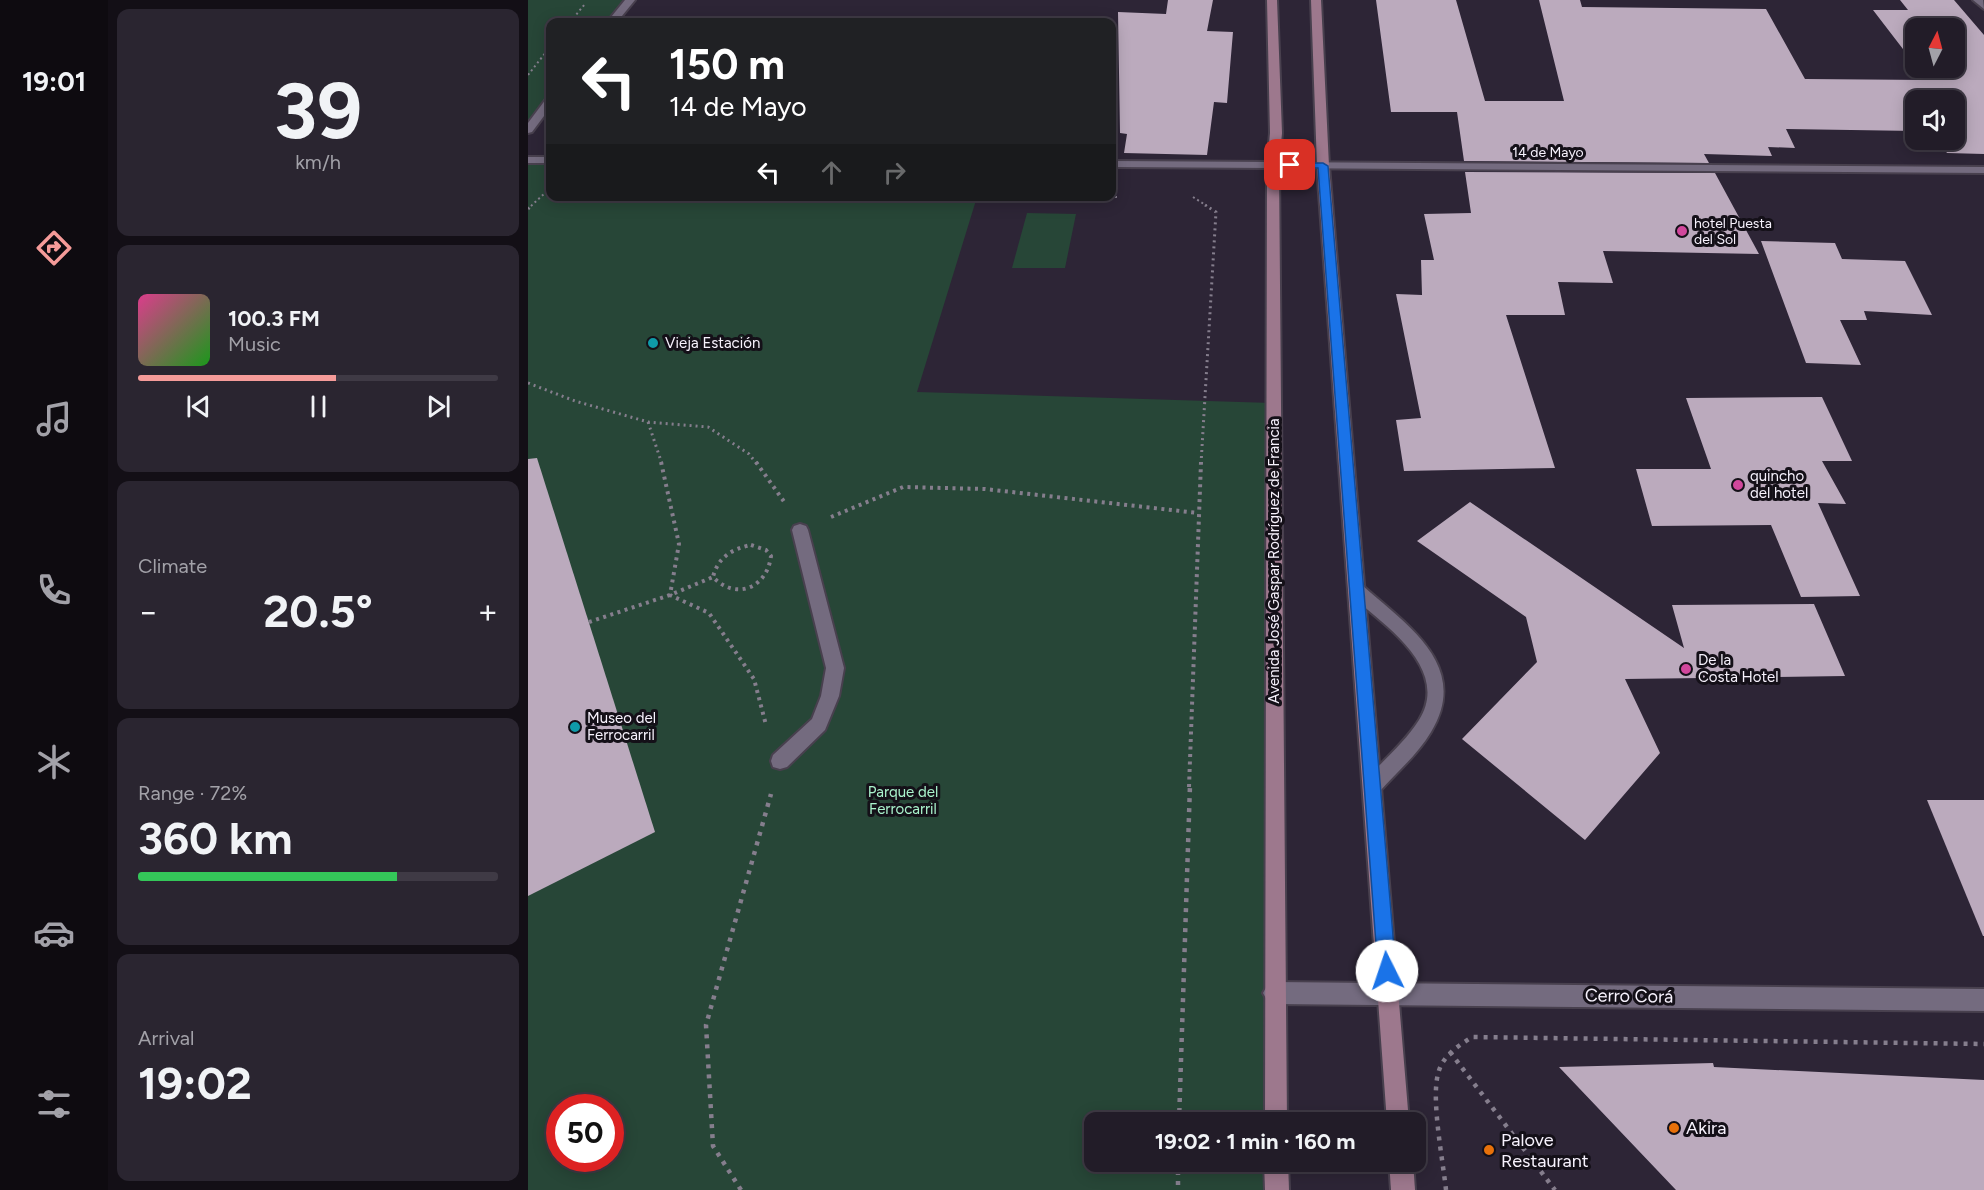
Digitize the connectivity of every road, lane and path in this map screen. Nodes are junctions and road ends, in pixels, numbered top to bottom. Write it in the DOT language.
graph roads {
  1 [pos="589,0"];
  2 [pos="630,0"];
  3 [pos="1272,0"];
  4 [pos="1316,0"];
  5 [pos="1978,0"];
  6 [pos="1984,6"];
  7 [pos="573,18"];
  8 [pos="615,18"];
  9 [pos="546,52"];
  10 [pos="528,75"];
  11 [pos="546,106"];
  12 [pos="528,130"];
  13 [pos="528,160"];
  14 [pos="546,160"];
  15 [pos="1116,164"];
  16 [pos="1273,165"];
  17 [pos="1323,166"];
  18 [pos="1984,170"];
  19 [pos="546,192"];
  20 [pos="1196,197"];
  21 [pos="528,209"];
  22 [pos="528,383"];
  23 [pos="648,422"];
  24 [pos="1198,513"];
  25 [pos="800,530"];
  26 [pos="766,550"];
  27 [pos="713,577"];
  28 [pos="1357,591"];
  29 [pos="670,595"];
  30 [pos="589,622"];
  31 [pos="780,761"];
  32 [pos="1373,785"];
  33 [pos="1274,993"];
  34 [pos="1389,994"];
  35 [pos="1984,1000"];
  36 [pos="1984,1044"];
  37 [pos="1450,1052"];
  38 [pos="1179,1112"];
  39 [pos="1276,1112"];
  40 [pos="1397,1112"];
  41 [pos="1179,1172"];
  42 [pos="1276,1172"];
  43 [pos="1402,1172"];
  44 [pos="741,1190"];
  45 [pos="1178,1190"];
  46 [pos="1276,1190"];
  47 [pos="1403,1190"];
  48 [pos="1446,1190"];
  49 [pos="1555,1190"];
  1 -- 7 [label="path"];
  2 -- 8 [label="street"];
  3 -- 16 [label="main road, Avenida José Gaspar Rodríguez de Francia"];
  4 -- 17 [label="main road"];
  5 -- 6 [label="street"];
  9 -- 10 [label="path"];
  11 -- 12 [label="street"];
  13 -- 14 [label="street"];
  15 -- 16 [label="street, 14 de Mayo"];
  16 -- 17 [label="street, 14 de Mayo"];
  16 -- 33 [label="main road, Avenida José Gaspar Rodríguez de Francia"];
  17 -- 18 [label="street, 14 de Mayo"];
  17 -- 28 [label="main road"];
  19 -- 21 [label="path"];
  20 -- 24 [label="path"];
  22 -- 23 [label="path"];
  23 -- 25 [label="path"];
  23 -- 29 [label="path"];
  24 -- 25 [label="path"];
  24 -- 38 [label="path"];
  25 -- 26 [label="path"];
  25 -- 31 [label="street"];
  26 -- 27 [label="path"];
  26 -- 27 [label="path"];
  27 -- 29 [label="path"];
  28 -- 32 [label="main road"];
  28 -- 32 [label="street"];
  29 -- 30 [label="path"];
  29 -- 31 [label="path"];
  31 -- 44 [label="path"];
  32 -- 34 [label="main road"];
  33 -- 34 [label="street, Cerro Corá"];
  33 -- 39 [label="main road, Avenida José Gaspar Rodríguez de Francia"];
  34 -- 35 [label="street, Cerro Corá"];
  34 -- 40 [label="main road"];
  36 -- 37 [label="path"];
  37 -- 48 [label="path"];
  37 -- 49 [label="path"];
  41 -- 45 [label="path"];
  42 -- 46 [label="main road"];
  43 -- 47 [label="main road"];
}
